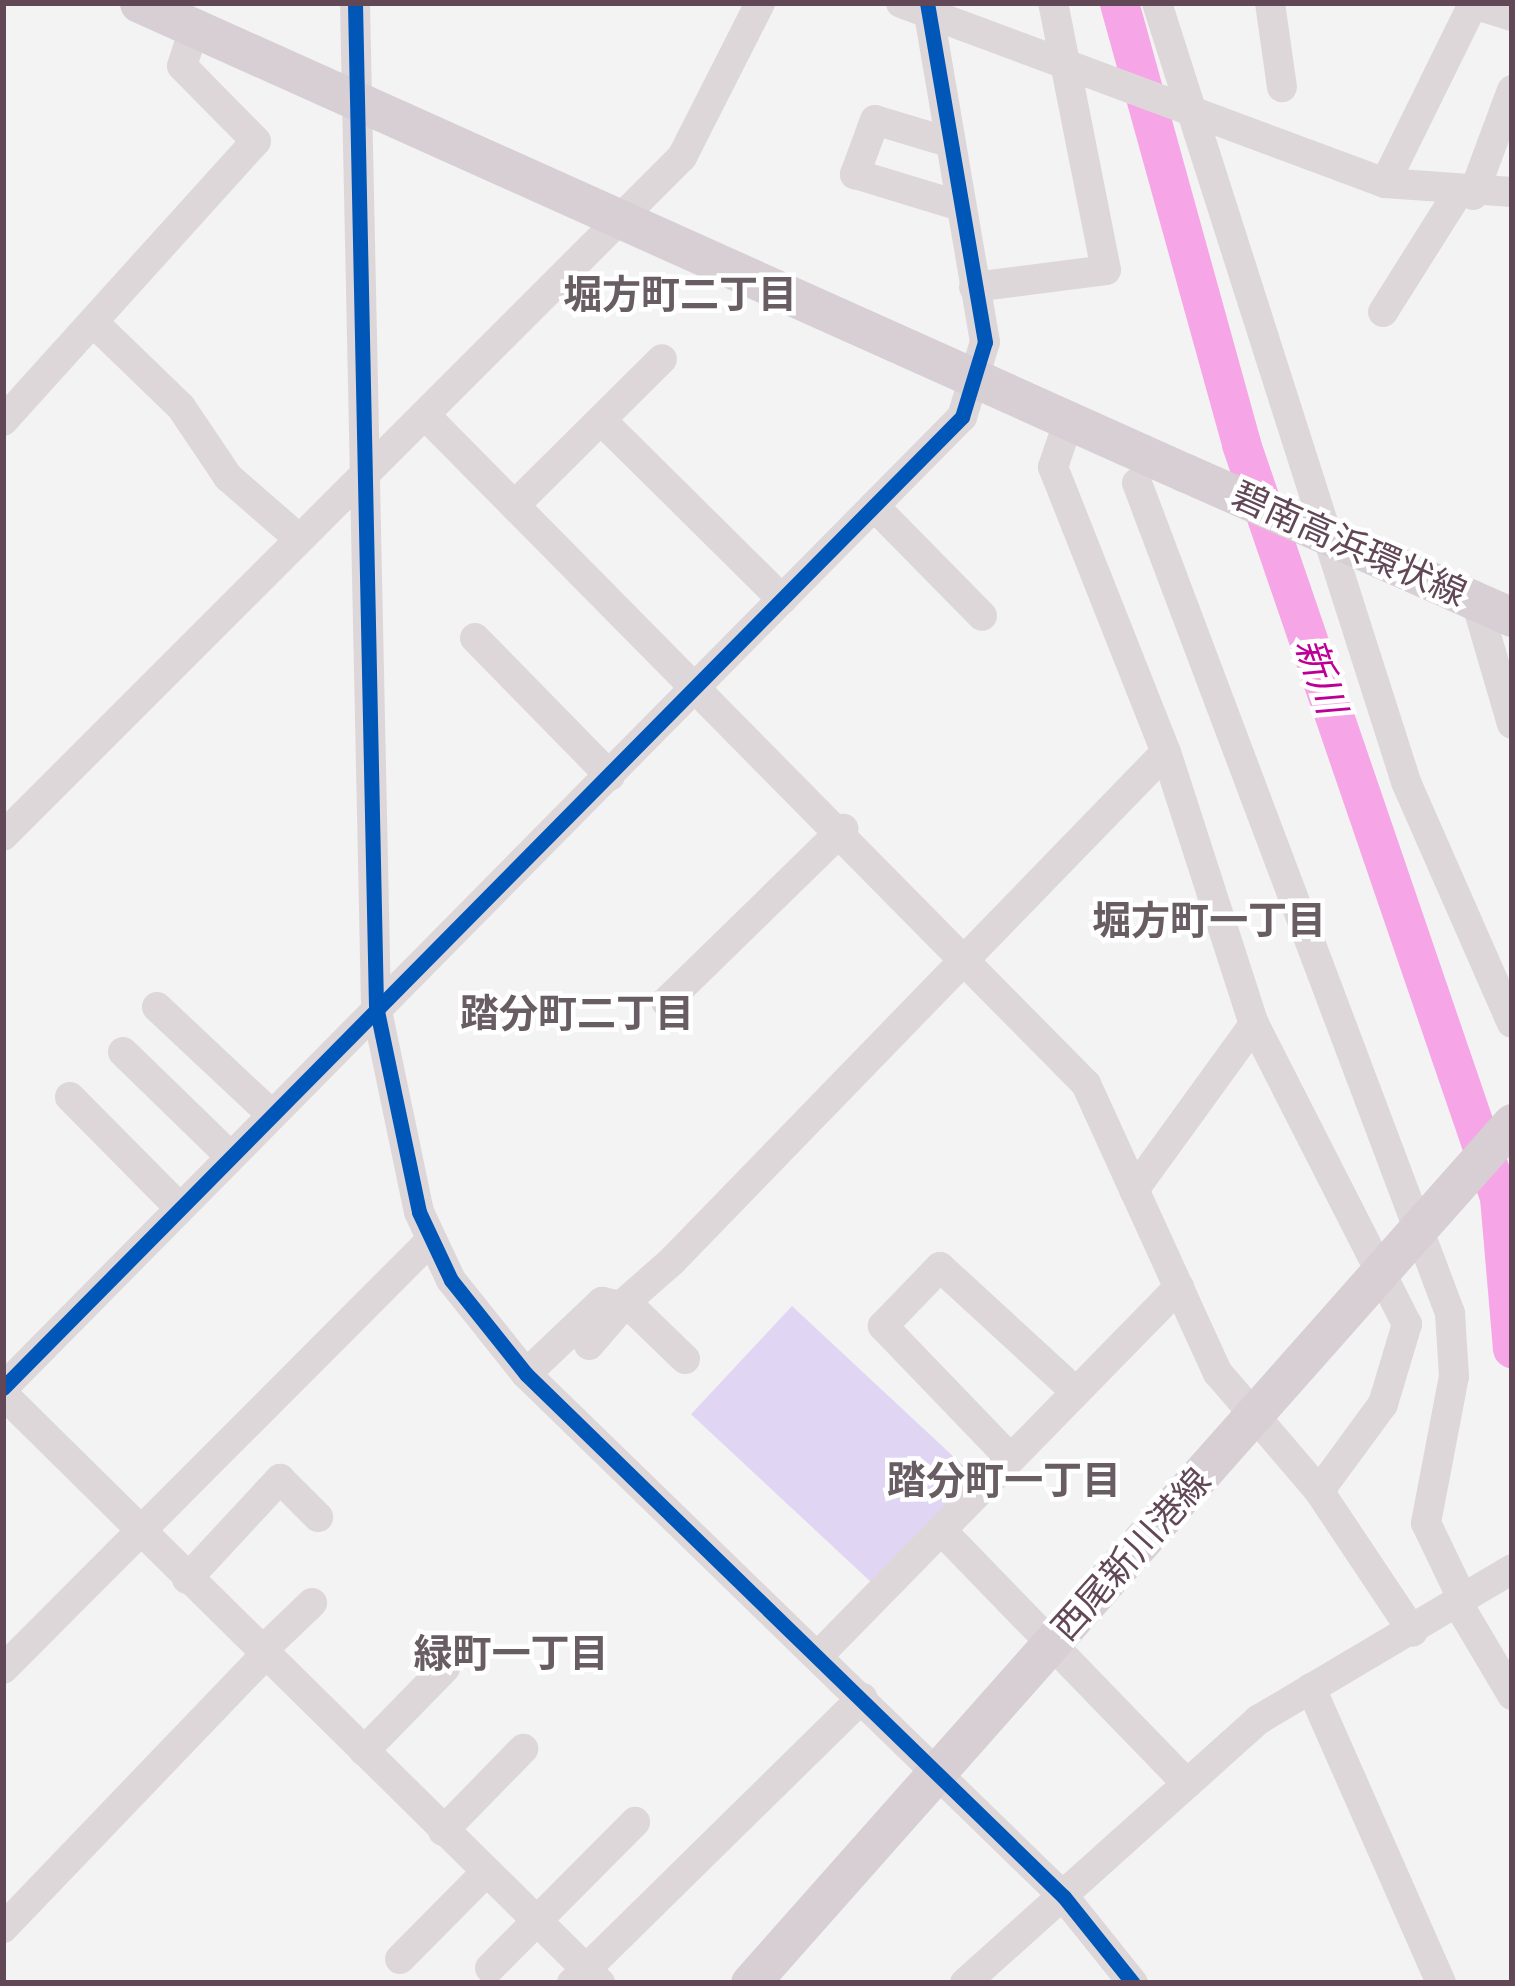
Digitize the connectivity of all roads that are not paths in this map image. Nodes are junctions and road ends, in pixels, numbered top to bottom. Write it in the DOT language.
graph roads {
  1 [pos="139,3"];
  2 [pos="355,3"];
  3 [pos="760,3"];
  4 [pos="1053,3"];
  5 [pos="1157,3"];
  6 [pos="1270,3"];
  7 [pos="919,6"];
  8 [pos="1512,16"];
  9 [pos="194,28"];
  10 [pos="1063,63"];
  11 [pos="1282,87"];
  12 [pos="1512,91"];
  13 [pos="359,100"];
  14 [pos="1181,112"];
  15 [pos="948,142"];
  16 [pos="1385,183"];
  17 [pos="1512,193"];
  18 [pos="1466,194"];
  19 [pos="957,205"];
  20 [pos="620,216"];
  21 [pos="974,287"];
  22 [pos="1382,312"];
  23 [pos="93,322"];
  24 [pos="662,359"];
  25 [pos="976,375"];
  26 [pos="426,416"];
  27 [pos="1069,419"];
  28 [pos="602,420"];
  29 [pos="3,421"];
  30 [pos="360,474"];
  31 [pos="1138,482"];
  32 [pos="515,506"];
  33 [pos="874,506"];
  34 [pos="297,537"];
  35 [pos="782,599"];
  36 [pos="1494,609"];
  37 [pos="982,616"];
  38 [pos="475,638"];
  39 [pos="700,687"];
  40 [pos="1512,724"];
  41 [pos="1166,752"];
  42 [pos="610,776"];
  43 [pos="843,829"];
  44 [pos="3,836"];
  45 [pos="971,957"];
  46 [pos="666,1002"];
  47 [pos="158,1006"];
  48 [pos="376,1006"];
  49 [pos="1512,1023"];
  50 [pos="1255,1024"];
  51 [pos="123,1052"];
  52 [pos="70,1097"];
  53 [pos="271,1114"];
  54 [pos="1512,1124"];
  55 [pos="230,1156"];
  56 [pos="1134,1190"];
  57 [pos="180,1208"];
  58 [pos="1429,1219"];
  59 [pos="432,1238"];
  60 [pos="1378,1279"];
  61 [pos="1179,1287"];
  62 [pos="626,1302"];
  63 [pos="590,1346"];
  64 [pos="685,1359"];
  65 [pos="526,1374"];
  66 [pos="3,1391"];
  67 [pos="1075,1391"];
  68 [pos="1256,1416"];
  69 [pos="1009,1457"];
  70 [pos="1318,1491"];
  71 [pos="318,1517"];
  72 [pos="138,1533"];
  73 [pos="945,1534"];
  74 [pos="1512,1569"];
  75 [pos="188,1579"];
  76 [pos="1460,1600"];
  77 [pos="313,1603"];
  78 [pos="1414,1632"];
  79 [pos="1052,1645"];
  80 [pos="265,1651"];
  81 [pos="818,1655"];
  82 [pos="445,1668"];
  83 [pos="3,1669"];
  84 [pos="1311,1688"];
  85 [pos="1512,1695"];
  86 [pos="862,1698"];
  87 [pos="524,1749"];
  88 [pos="364,1751"];
  89 [pos="938,1773"];
  90 [pos="1187,1784"];
  91 [pos="635,1822"];
  92 [pos="443,1831"];
  93 [pos="485,1873"];
  94 [pos="1064,1897"];
  95 [pos="534,1922"];
  96 [pos="3,1928"];
  97 [pos="400,1959"];
  98 [pos="490,1968"];
  99 [pos="586,1978"];
  100 [pos="750,1983"];
  101 [pos="965,1983"];
  102 [pos="1133,1983"];
  103 [pos="1441,1983"];
  1 -- 9 [label="main road, 碧南高浜環状線"];
  2 -- 13 [label="street"];
  3 -- 20 [label="street"];
  4 -- 10 [label="street"];
  5 -- 14 [label="street"];
  6 -- 11 [label="street"];
  7 -- 10 [label="street"];
  7 -- 15 [label="street"];
  8 -- 16 [label="street"];
  9 -- 13 [label="main road, 碧南高浜環状線"];
  9 -- 23 [label="street"];
  10 -- 14 [label="street"];
  10 -- 21 [label="street"];
  12 -- 18 [label="street"];
  13 -- 20 [label="main road, 碧南高浜環状線"];
  13 -- 30 [label="street"];
  14 -- 16 [label="street"];
  14 -- 49 [label="street"];
  15 -- 19 [label="street"];
  15 -- 19 [label="street"];
  16 -- 18 [label="street"];
  17 -- 18 [label="street"];
  18 -- 22 [label="street"];
  19 -- 21 [label="street"];
  20 -- 25 [label="main road, 碧南高浜環状線"];
  20 -- 26 [label="street"];
  21 -- 25 [label="street"];
  23 -- 29 [label="street"];
  23 -- 34 [label="street"];
  24 -- 28 [label="street"];
  25 -- 27 [label="main road, 碧南高浜環状線"];
  25 -- 33 [label="street"];
  26 -- 30 [label="street"];
  26 -- 32 [label="street"];
  27 -- 36 [label="main road, 碧南高浜環状線, bridge"];
  27 -- 41 [label="street"];
  28 -- 32 [label="street"];
  28 -- 35 [label="street"];
  30 -- 34 [label="street"];
  30 -- 48 [label="street"];
  31 -- 58 [label="street"];
  32 -- 39 [label="street"];
  33 -- 35 [label="street"];
  33 -- 37 [label="street"];
  34 -- 44 [label="street"];
  35 -- 39 [label="street"];
  36 -- 40 [label="street"];
  38 -- 42 [label="street"];
  39 -- 42 [label="street"];
  39 -- 43 [label="street"];
  41 -- 45 [label="street"];
  41 -- 50 [label="street"];
  42 -- 48 [label="street"];
  43 -- 45 [label="street"];
  43 -- 46 [label="street"];
  45 -- 56 [label="street"];
  45 -- 62 [label="street"];
  47 -- 53 [label="street"];
  48 -- 53 [label="street"];
  48 -- 59 [label="street"];
  50 -- 56 [label="street"];
  50 -- 60 [label="street"];
  51 -- 55 [label="street"];
  52 -- 57 [label="street"];
  53 -- 55 [label="street"];
  54 -- 58 [label="main road, 西尾新川港線"];
  55 -- 57 [label="street"];
  56 -- 61 [label="street"];
  57 -- 66 [label="street"];
  58 -- 60 [label="main road, 西尾新川港線"];
  58 -- 76 [label="street"];
  59 -- 65 [label="street"];
  59 -- 72 [label="street"];
  60 -- 68 [label="main road, 西尾新川港線"];
  60 -- 70 [label="street"];
  61 -- 67 [label="street"];
  61 -- 68 [label="street"];
  62 -- 63 [label="street"];
  62 -- 64 [label="street"];
  62 -- 65 [label="street"];
  65 -- 81 [label="street"];
  66 -- 72 [label="street"];
  67 -- 69 [label="street"];
  67 -- 69 [label="street"];
  68 -- 70 [label="street"];
  68 -- 79 [label="main road, 西尾新川港線"];
  69 -- 81 [label="street"];
  70 -- 78 [label="street"];
  71 -- 75 [label="street"];
  72 -- 75 [label="street"];
  72 -- 83 [label="street"];
  73 -- 79 [label="street"];
  74 -- 76 [label="street"];
  75 -- 80 [label="street"];
  76 -- 78 [label="street"];
  76 -- 85 [label="street"];
  77 -- 80 [label="street"];
  78 -- 84 [label="street"];
  79 -- 89 [label="main road, 西尾新川港線"];
  79 -- 90 [label="street"];
  80 -- 88 [label="street"];
  80 -- 96 [label="street"];
  81 -- 86 [label="street"];
  82 -- 88 [label="street"];
  84 -- 90 [label="street"];
  84 -- 103 [label="street"];
  86 -- 89 [label="street"];
  86 -- 99 [label="street"];
  87 -- 92 [label="street"];
  88 -- 92 [label="street"];
  89 -- 94 [label="street"];
  89 -- 100 [label="main road, 西尾新川港線"];
  90 -- 94 [label="street"];
  91 -- 95 [label="street"];
  92 -- 93 [label="street"];
  93 -- 95 [label="street"];
  93 -- 97 [label="street"];
  94 -- 101 [label="street"];
  94 -- 102 [label="street"];
  95 -- 98 [label="street"];
  95 -- 99 [label="street"];
}
